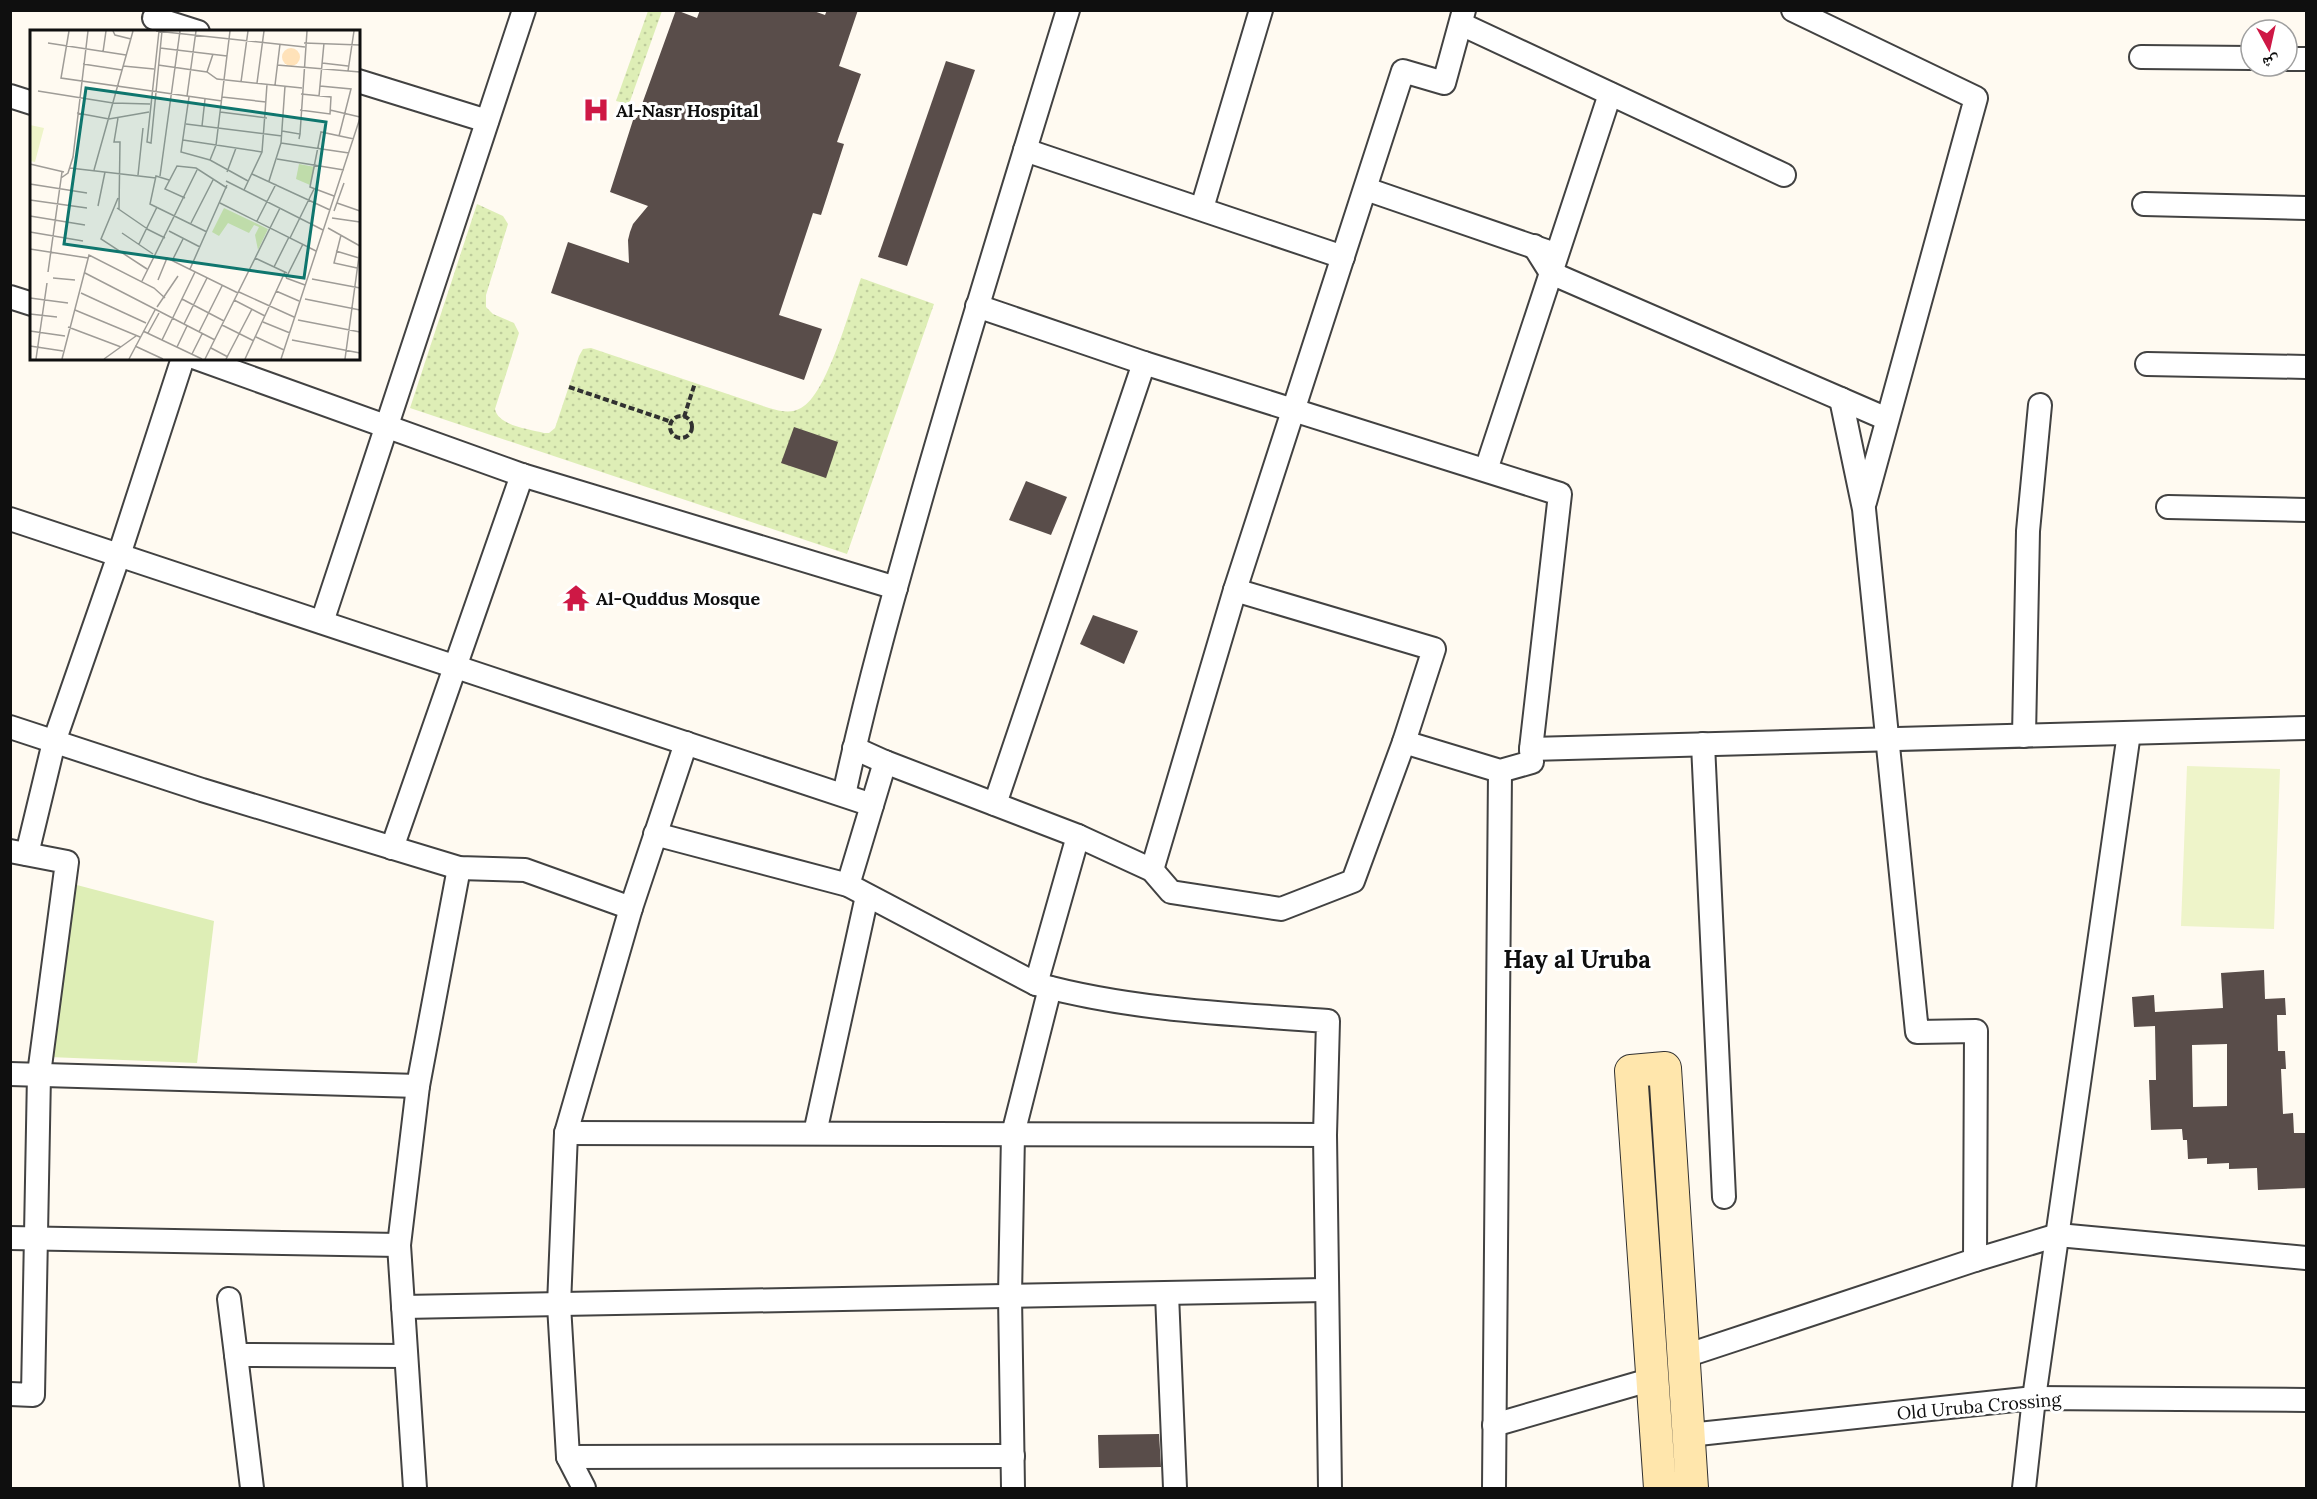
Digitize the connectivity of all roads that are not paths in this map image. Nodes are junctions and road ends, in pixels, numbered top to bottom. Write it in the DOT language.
graph roads {
  1 [pos="524,10"];
  2 [pos="1068,10"];
  3 [pos="1261,10"];
  4 [pos="1792,10"];
  5 [pos="1463,17"];
  6 [pos="153,20"];
  7 [pos="192,23"];
  8 [pos="2141,57"];
  9 [pos="2239,58"];
  10 [pos="360,82"];
  11 [pos="1610,94"];
  12 [pos="10,96"];
  13 [pos="30,102"];
  14 [pos="487,122"];
  15 [pos="1025,150"];
  16 [pos="1784,175"];
  17 [pos="1366,189"];
  18 [pos="2144,204"];
  19 [pos="1202,208"];
  20 [pos="2307,208"];
  21 [pos="1343,257"];
  22 [pos="1554,264"];
  23 [pos="10,297"];
  24 [pos="30,303"];
  25 [pos="976,306"];
  26 [pos="195,360"];
  27 [pos="198,360"];
  28 [pos="1144,363"];
  29 [pos="2148,364"];
  30 [pos="2307,367"];
  31 [pos="1841,399"];
  32 [pos="2040,405"];
  33 [pos="1294,410"];
  34 [pos="1887,419"];
  35 [pos="386,427"];
  36 [pos="1486,470"];
  37 [pos="522,475"];
  38 [pos="2168,507"];
  39 [pos="1864,509"];
  40 [pos="2307,510"];
  41 [pos="10,519"];
  42 [pos="119,555"];
  43 [pos="896,588"];
  44 [pos="1235,590"];
  45 [pos="322,622"];
  46 [pos="456,666"];
  47 [pos="10,727"];
  48 [pos="2307,728"];
  49 [pos="2129,733"];
  50 [pos="2024,736"];
  51 [pos="1887,739"];
  52 [pos="54,742"];
  53 [pos="1404,742"];
  54 [pos="686,743"];
  55 [pos="1703,744"];
  56 [pos="854,748"];
  57 [pos="1531,749"];
  58 [pos="885,762"];
  59 [pos="1500,771"];
  60 [pos="844,795"];
  61 [pos="995,804"];
  62 [pos="872,805"];
  63 [pos="655,834"];
  64 [pos="1078,836"];
  65 [pos="392,848"];
  66 [pos="19,853"];
  67 [pos="459,868"];
  68 [pos="1152,870"];
  69 [pos="857,890"];
  70 [pos="631,908"];
  71 [pos="1043,986"];
  72 [pos="10,1074"];
  73 [pos="39,1074"];
  74 [pos="418,1086"];
  75 [pos="566,1133"];
  76 [pos="815,1133"];
  77 [pos="1013,1134"];
  78 [pos="1324,1135"];
  79 [pos="1724,1197"];
  80 [pos="2058,1235"];
  81 [pos="10,1238"];
  82 [pos="34,1238"];
  83 [pos="399,1245"];
  84 [pos="2307,1257"];
  85 [pos="1975,1260"];
  86 [pos="1325,1290"];
  87 [pos="1167,1294"];
  88 [pos="1010,1296"];
  89 [pos="229,1299"];
  90 [pos="559,1305"];
  91 [pos="403,1307"];
  92 [pos="236,1354"];
  93 [pos="406,1356"];
  94 [pos="1685,1356"];
  95 [pos="1653,1379"];
  96 [pos="10,1394"];
  97 [pos="2034,1398"];
  98 [pos="2307,1400"];
  99 [pos="1494,1425"];
  100 [pos="1689,1435"];
  101 [pos="1013,1456"];
  102 [pos="568,1457"];
  103 [pos="591,1457"];
  104 [pos="252,1488"];
  105 [pos="415,1488"];
  106 [pos="584,1488"];
  107 [pos="592,1488"];
  108 [pos="1013,1488"];
  109 [pos="1175,1488"];
  110 [pos="1330,1488"];
  111 [pos="1494,1488"];
  112 [pos="1660,1488"];
  113 [pos="1692,1488"];
  114 [pos="2024,1488"];
  1 -- 14 [label="street"];
  2 -- 15 [label="street"];
  3 -- 19 [label="street"];
  4 -- 34 [label="street"];
  5 -- 11 [label="street"];
  5 -- 17 [label="street"];
  6 -- 7 [label="street"];
  8 -- 9 [label="street"];
  10 -- 14 [label="street"];
  11 -- 16 [label="street"];
  11 -- 22 [label="street"];
  12 -- 13 [label="street"];
  14 -- 35 [label="street"];
  15 -- 19 [label="street"];
  15 -- 25 [label="street"];
  17 -- 21 [label="street"];
  17 -- 22 [label="street"];
  18 -- 20 [label="street"];
  19 -- 21 [label="street"];
  21 -- 33 [label="street"];
  22 -- 31 [label="street"];
  22 -- 36 [label="street"];
  23 -- 24 [label="street"];
  25 -- 28 [label="street"];
  25 -- 43 [label="street"];
  26 -- 42 [label="street"];
  27 -- 35 [label="street"];
  28 -- 33 [label="street"];
  28 -- 61 [label="street"];
  29 -- 30 [label="street"];
  31 -- 34 [label="street"];
  31 -- 39 [label="street"];
  32 -- 50 [label="street"];
  33 -- 36 [label="street"];
  33 -- 44 [label="street"];
  34 -- 39 [label="street"];
  35 -- 37 [label="street"];
  35 -- 45 [label="street"];
  36 -- 57 [label="street"];
  37 -- 43 [label="street"];
  37 -- 46 [label="street"];
  38 -- 40 [label="street"];
  39 -- 51 [label="street"];
  41 -- 42 [label="street"];
  42 -- 45 [label="street"];
  42 -- 52 [label="street"];
  43 -- 56 [label="street"];
  44 -- 53 [label="street"];
  44 -- 68 [label="street"];
  45 -- 46 [label="street"];
  46 -- 54 [label="street"];
  46 -- 65 [label="street"];
  47 -- 52 [label="street"];
  48 -- 49 [label="street"];
  49 -- 50 [label="street"];
  49 -- 80 [label="street"];
  50 -- 51 [label="street"];
  51 -- 55 [label="street"];
  51 -- 85 [label="street"];
  52 -- 65 [label="street"];
  52 -- 66 [label="street"];
  53 -- 59 [label="street"];
  53 -- 68 [label="street"];
  54 -- 60 [label="street"];
  54 -- 63 [label="street"];
  55 -- 57 [label="street"];
  55 -- 79 [label="street"];
  56 -- 58 [label="street"];
  56 -- 60 [label="street"];
  57 -- 59 [label="street"];
  58 -- 61 [label="street"];
  58 -- 62 [label="street"];
  59 -- 99 [label="street"];
  60 -- 62 [label="street"];
  61 -- 64 [label="street"];
  62 -- 69 [label="street"];
  63 -- 69 [label="street"];
  63 -- 70 [label="street"];
  64 -- 68 [label="street"];
  64 -- 71 [label="street"];
  65 -- 67 [label="street"];
  66 -- 73 [label="street"];
  67 -- 70 [label="street"];
  67 -- 74 [label="street"];
  69 -- 71 [label="street"];
  69 -- 76 [label="street"];
  70 -- 75 [label="street"];
  71 -- 77 [label="street"];
  71 -- 78 [label="street"];
  72 -- 73 [label="street"];
  73 -- 74 [label="street"];
  73 -- 82 [label="street"];
  74 -- 83 [label="street"];
  75 -- 76 [label="street"];
  75 -- 90 [label="street"];
  76 -- 77 [label="street"];
  77 -- 78 [label="street"];
  77 -- 88 [label="street"];
  78 -- 86 [label="street"];
  80 -- 84 [label="street"];
  80 -- 85 [label="street"];
  80 -- 97 [label="street"];
  81 -- 82 [label="street"];
  82 -- 83 [label="street"];
  82 -- 96 [label="street"];
  83 -- 91 [label="street"];
  85 -- 94 [label="street"];
  86 -- 87 [label="street"];
  86 -- 110 [label="street"];
  87 -- 88 [label="street"];
  87 -- 109 [label="street"];
  88 -- 90 [label="street"];
  88 -- 101 [label="street"];
  89 -- 92 [label="street"];
  90 -- 91 [label="street"];
  90 -- 102 [label="street"];
  91 -- 93 [label="street"];
  92 -- 93 [label="street"];
  92 -- 104 [label="street"];
  93 -- 105 [label="street"];
  94 -- 95 [label="street"];
  94 -- 100 [label="street"];
  95 -- 99 [label="street"];
  95 -- 112 [label="street"];
  97 -- 98 [label="street, Old Uruba Crossing"];
  97 -- 100 [label="street, Old Uruba Crossing"];
  97 -- 114 [label="street"];
  99 -- 111 [label="street"];
  100 -- 113 [label="street"];
  101 -- 103 [label="street"];
  101 -- 108 [label="street"];
  102 -- 103 [label="street"];
  102 -- 106 [label="street"];
  103 -- 107 [label="street"];
}
